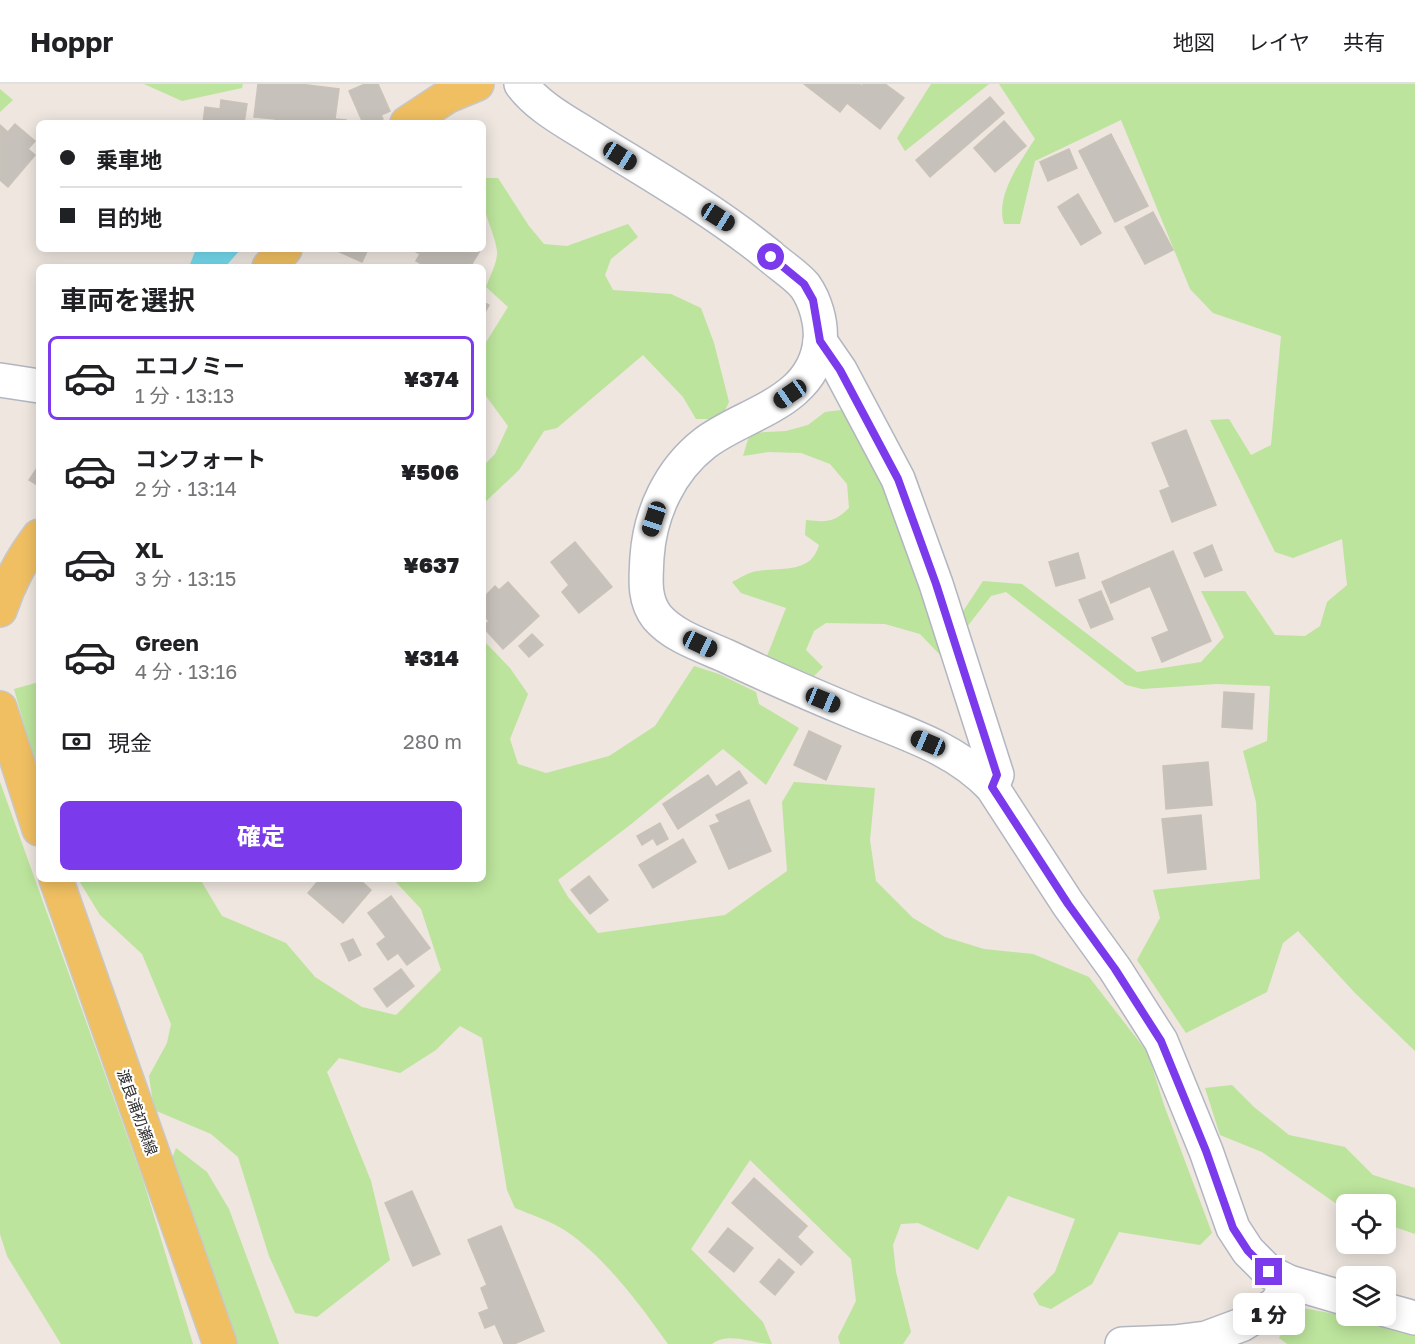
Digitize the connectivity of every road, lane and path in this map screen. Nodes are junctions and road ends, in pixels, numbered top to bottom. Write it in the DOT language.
graph roads {
  1 [pos="477,84"];
  2 [pos="521,84"];
  3 [pos="412,120"];
  4 [pos="282,252"];
  5 [pos="272,264"];
  6 [pos="820,341"];
  7 [pos="0,380"];
  8 [pos="36,386"];
  9 [pos="36,540"];
  10 [pos="0,610"];
  11 [pos="0,708"];
  12 [pos="992,787"];
  13 [pos="36,820"];
  14 [pos="57,882"];
  15 [pos="1289,1282"];
  16 [pos="1336,1296"];
  17 [pos="1396,1313"];
  18 [pos="1415,1318"];
  19 [pos="220,1344"];
  20 [pos="1122,1344"];
  1 -- 3 [label="main road"];
  2 -- 6 [label="street"];
  4 -- 5 [label="main road"];
  6 -- 12 [label="street"];
  6 -- 12 [label="street"];
  7 -- 8 [label="street"];
  9 -- 10 [label="main road"];
  11 -- 13 [label="main road"];
  12 -- 15 [label="street"];
  14 -- 19 [label="main road, 渡良浦初瀬線"];
  15 -- 16 [label="street"];
  15 -- 20 [label="street"];
  17 -- 18 [label="street"];
}
